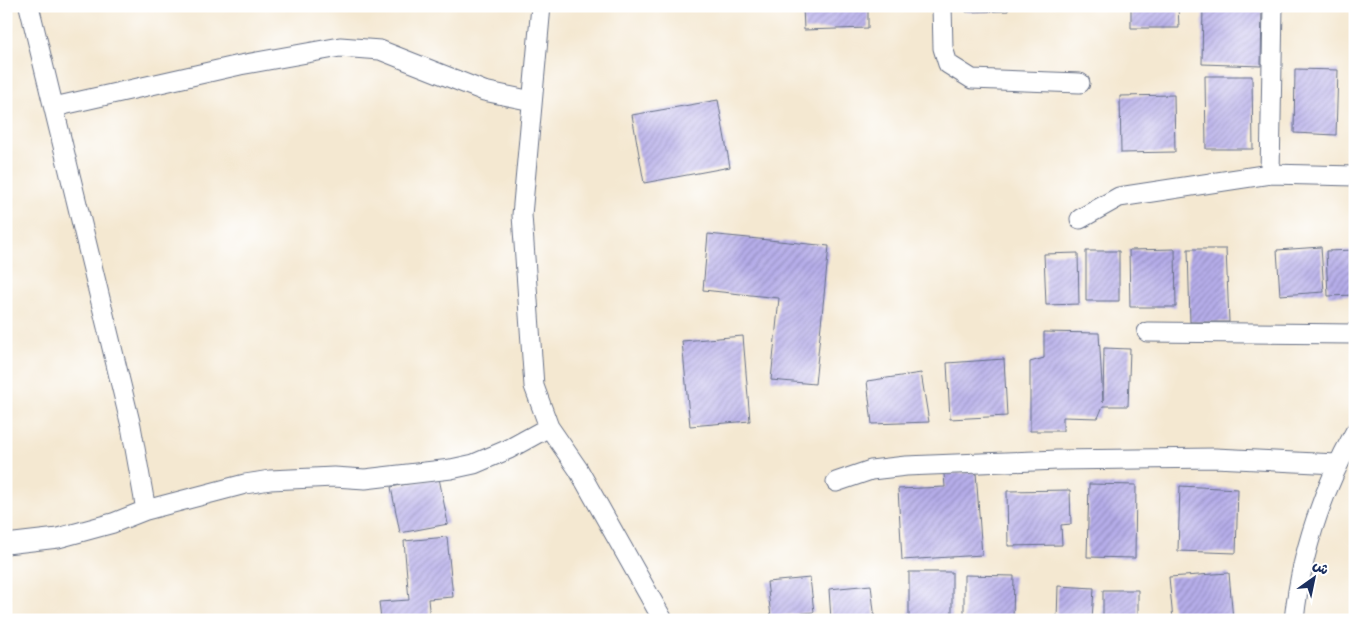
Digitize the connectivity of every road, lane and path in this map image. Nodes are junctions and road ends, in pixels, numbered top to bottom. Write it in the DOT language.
graph roads {
  1 [pos="29,6"];
  2 [pos="541,6"];
  3 [pos="942,6"];
  4 [pos="1272,6"];
  5 [pos="1080,83"];
  6 [pos="532,101"];
  7 [pos="54,108"];
  8 [pos="1270,174"];
  9 [pos="1355,176"];
  10 [pos="1080,219"];
  11 [pos="1147,332"];
  12 [pos="1355,334"];
  13 [pos="549,428"];
  14 [pos="1355,432"];
  15 [pos="1337,464"];
  16 [pos="836,482"];
  17 [pos="146,510"];
  18 [pos="6,544"];
  19 [pos="663,620"];
  20 [pos="1294,620"];
  1 -- 7 [label="street"];
  2 -- 6 [label="street"];
  3 -- 5 [label="street"];
  4 -- 8 [label="street"];
  6 -- 7 [label="street"];
  6 -- 13 [label="street"];
  7 -- 17 [label="street"];
  8 -- 9 [label="street"];
  8 -- 10 [label="street"];
  11 -- 12 [label="street"];
  13 -- 17 [label="street"];
  13 -- 19 [label="street"];
  14 -- 15 [label="street"];
  15 -- 16 [label="street"];
  15 -- 20 [label="street"];
  17 -- 18 [label="street"];
}
